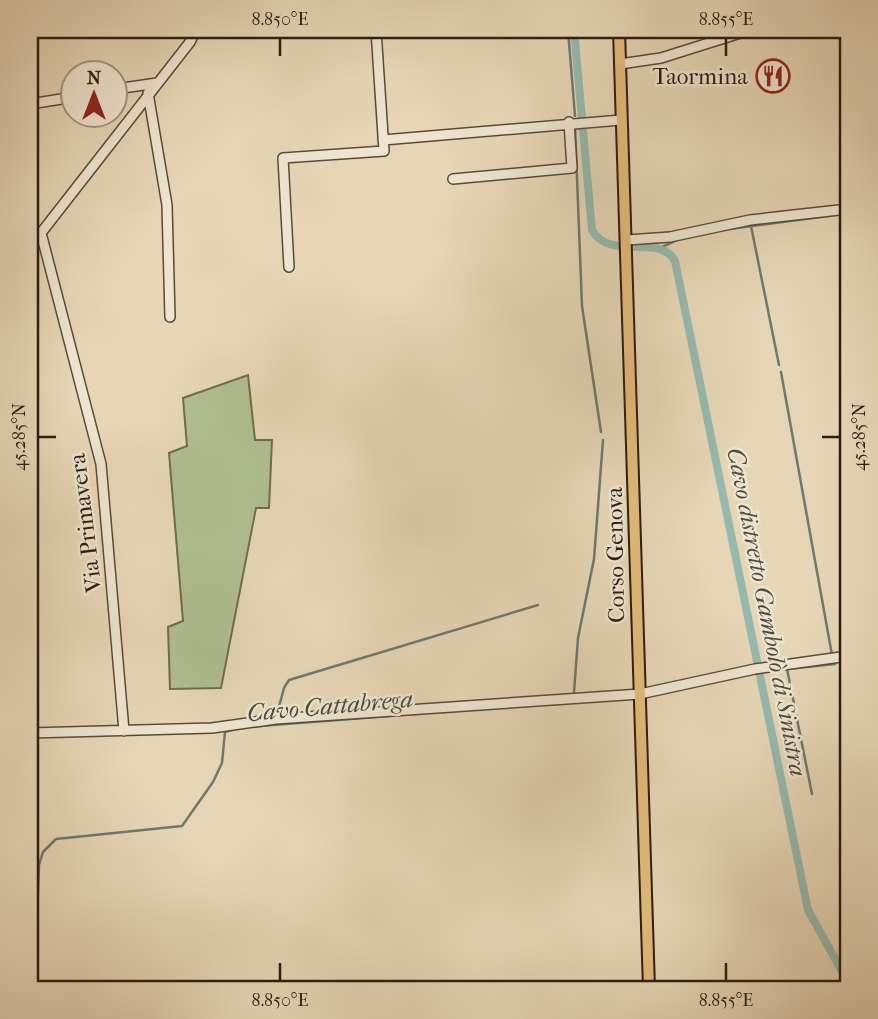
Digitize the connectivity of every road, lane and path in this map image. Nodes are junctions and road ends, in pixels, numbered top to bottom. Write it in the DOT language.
graph roads {
  1 [pos="196,30"];
  2 [pos="376,30"];
  3 [pos="619,30"];
  4 [pos="750,30"];
  5 [pos="620,64"];
  6 [pos="157,83"];
  7 [pos="130,87"];
  8 [pos="148,93"];
  9 [pos="60,99"];
  10 [pos="30,104"];
  11 [pos="621,120"];
  12 [pos="569,122"];
  13 [pos="383,140"];
  14 [pos="453,179"];
  15 [pos="848,209"];
  16 [pos="41,233"];
  17 [pos="30,242"];
  18 [pos="627,245"];
  19 [pos="289,267"];
  20 [pos="170,317"];
  21 [pos="848,656"];
  22 [pos="640,694"];
  23 [pos="124,731"];
  24 [pos="30,733"];
  25 [pos="649,989"];
  1 -- 6 [label="street"];
  2 -- 13 [label="street"];
  3 -- 5 [label="main road, Corso Genova"];
  4 -- 5 [label="street"];
  5 -- 11 [label="main road, Corso Genova"];
  6 -- 7 [label="street"];
  6 -- 8 [label="street"];
  8 -- 16 [label="street"];
  8 -- 20 [label="street"];
  9 -- 10 [label="street"];
  11 -- 12 [label="street"];
  11 -- 18 [label="main road, Corso Genova"];
  12 -- 13 [label="street"];
  12 -- 14 [label="street"];
  13 -- 19 [label="street"];
  15 -- 18 [label="street"];
  16 -- 17 [label="street"];
  16 -- 23 [label="street, Via Primavera"];
  18 -- 22 [label="main road, Corso Genova"];
  21 -- 22 [label="street"];
  22 -- 23 [label="street"];
  22 -- 25 [label="main road, Corso Genova"];
  23 -- 24 [label="street"];
}
